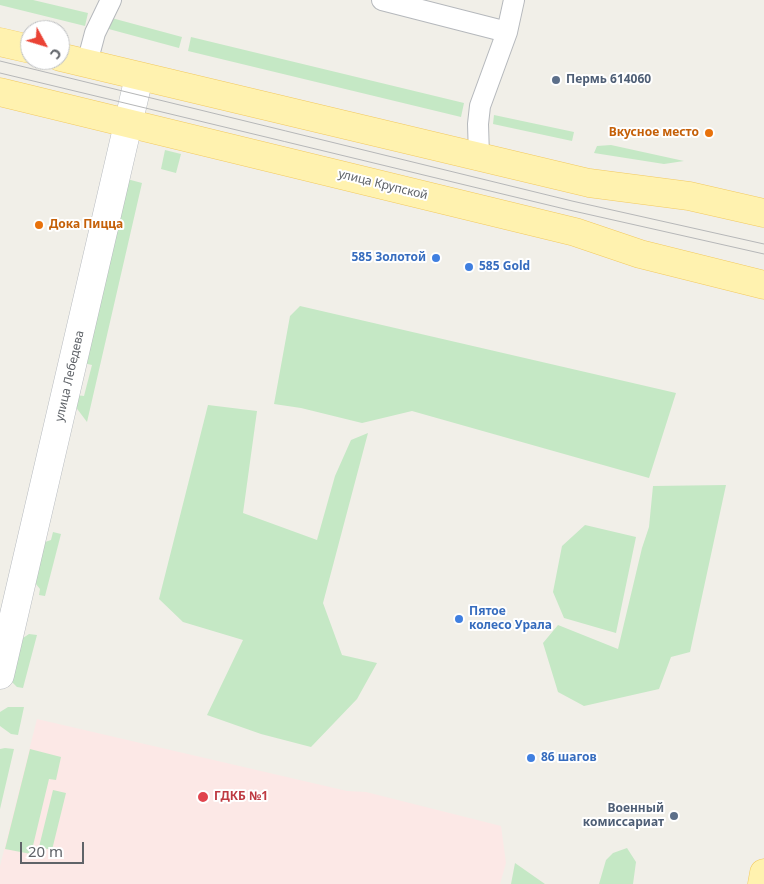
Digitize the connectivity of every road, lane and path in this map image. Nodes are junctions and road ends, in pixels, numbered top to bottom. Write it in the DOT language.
graph roads {
  1 [pos="111,0"];
  2 [pos="382,0"];
  3 [pos="514,0"];
  4 [pos="507,32"];
  5 [pos="0,42"];
  6 [pos="20,47"];
  7 [pos="70,59"];
  8 [pos="87,63"];
  9 [pos="140,77"];
  10 [pos="0,92"];
  11 [pos="128,123"];
  12 [pos="479,156"];
  13 [pos="764,213"];
  14 [pos="764,285"];
  15 [pos="0,675"];
  16 [pos="764,873"];
  17 [pos="762,884"];
  1 -- 8 [label="street"];
  2 -- 4 [label="street"];
  3 -- 4 [label="street"];
  4 -- 12 [label="street"];
  5 -- 6 [label="main road"];
  7 -- 8 [label="main road"];
  8 -- 9 [label="main road"];
  9 -- 11 [label="street, улица Лебедева"];
  9 -- 12 [label="main road"];
  10 -- 11 [label="main road, улица Крупской"];
  11 -- 14 [label="main road, улица Крупской"];
  11 -- 15 [label="street, улица Лебедева"];
  12 -- 13 [label="main road"];
  16 -- 17 [label="main road"];
}
